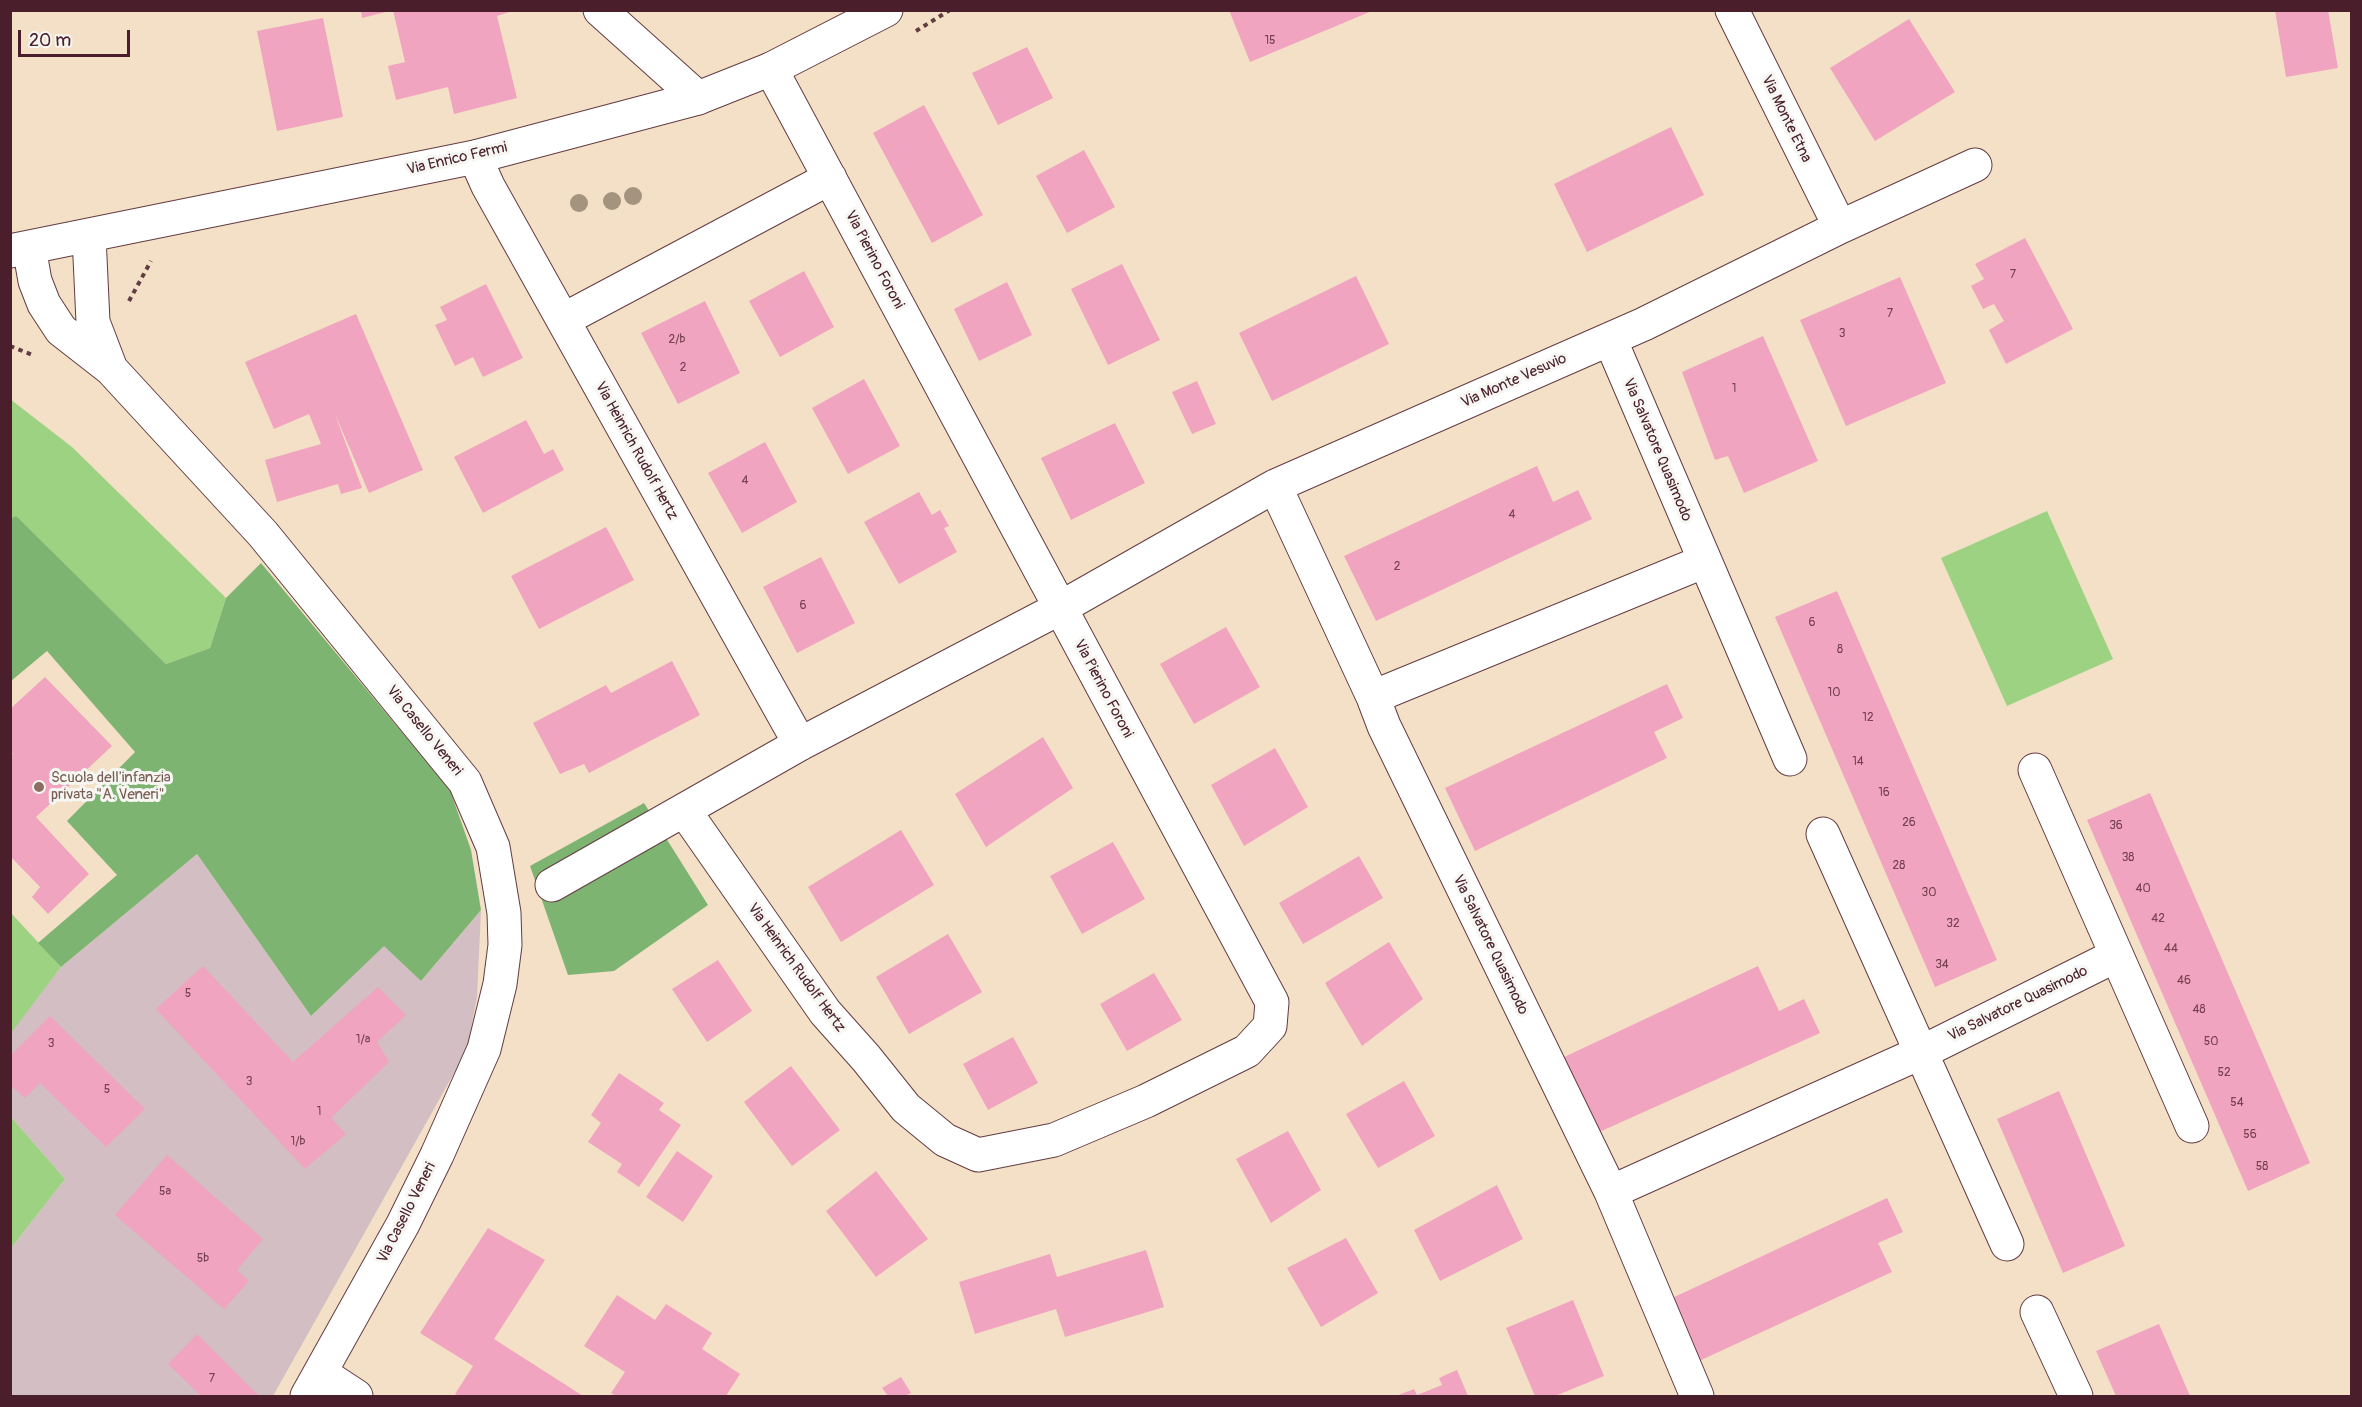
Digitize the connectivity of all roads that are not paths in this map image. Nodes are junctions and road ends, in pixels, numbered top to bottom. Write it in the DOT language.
graph roads {
  1 [pos="600,10"];
  2 [pos="886,10"];
  3 [pos="1732,10"];
  4 [pos="771,69"];
  5 [pos="698,98"];
  6 [pos="475,157"];
  7 [pos="1975,165"];
  8 [pos="830,178"];
  9 [pos="1840,227"];
  10 [pos="89,236"];
  11 [pos="20,249"];
  12 [pos="563,320"];
  13 [pos="1610,339"];
  14 [pos="111,369"];
  15 [pos="1275,486"];
  16 [pos="1705,561"];
  17 [pos="1060,608"];
  18 [pos="1373,697"];
  19 [pos="800,744"];
  20 [pos="1790,759"];
  21 [pos="2035,770"];
  22 [pos="684,810"];
  23 [pos="1823,834"];
  24 [pos="552,885"];
  25 [pos="2115,956"];
  26 [pos="1922,1052"];
  27 [pos="2192,1126"];
  28 [pos="978,1155"];
  29 [pos="1611,1192"];
  30 [pos="2007,1244"];
  31 [pos="2037,1312"];
  32 [pos="314,1385"];
  33 [pos="356,1396"];
  34 [pos="1697,1396"];
  35 [pos="2076,1396"];
  1 -- 5 [label="street"];
  2 -- 4 [label="street, Via Enrico Fermi"];
  3 -- 9 [label="street, Via Monte Etna"];
  4 -- 5 [label="street, Via Enrico Fermi"];
  4 -- 8 [label="street, Via Pierino Foroni"];
  5 -- 6 [label="street, Via Enrico Fermi"];
  6 -- 10 [label="street, Via Enrico Fermi"];
  6 -- 12 [label="street, Via Heinrich Rudolf Hertz"];
  7 -- 9 [label="street, Via Monte Vesuvio"];
  8 -- 12 [label="street"];
  8 -- 17 [label="street, Via Pierino Foroni"];
  9 -- 13 [label="street, Via Monte Vesuvio"];
  10 -- 11 [label="street, Via Enrico Fermi"];
  10 -- 14 [label="street, Via Casello Veneri"];
  11 -- 14 [label="street, Via Casello Veneri"];
  12 -- 19 [label="street, Via Heinrich Rudolf Hertz"];
  13 -- 15 [label="street, Via Monte Vesuvio"];
  13 -- 16 [label="street, Via Salvatore Quasimodo"];
  14 -- 32 [label="street, Via Casello Veneri"];
  15 -- 17 [label="street, Via Monte Vesuvio"];
  15 -- 18 [label="street, Via Salvatore Quasimodo"];
  16 -- 18 [label="street"];
  16 -- 20 [label="street, Via Salvatore Quasimodo"];
  17 -- 19 [label="street"];
  17 -- 28 [label="street, Via Pierino Foroni"];
  18 -- 29 [label="street, Via Salvatore Quasimodo"];
  19 -- 22 [label="street"];
  21 -- 25 [label="street"];
  22 -- 24 [label="street"];
  22 -- 28 [label="street, Via Heinrich Rudolf Hertz"];
  23 -- 26 [label="street"];
  25 -- 26 [label="street, Via Salvatore Quasimodo"];
  25 -- 27 [label="street"];
  26 -- 29 [label="street, Via Salvatore Quasimodo"];
  26 -- 30 [label="street"];
  29 -- 34 [label="street, Via Salvatore Quasimodo"];
  31 -- 35 [label="street"];
  32 -- 33 [label="street"];
}
